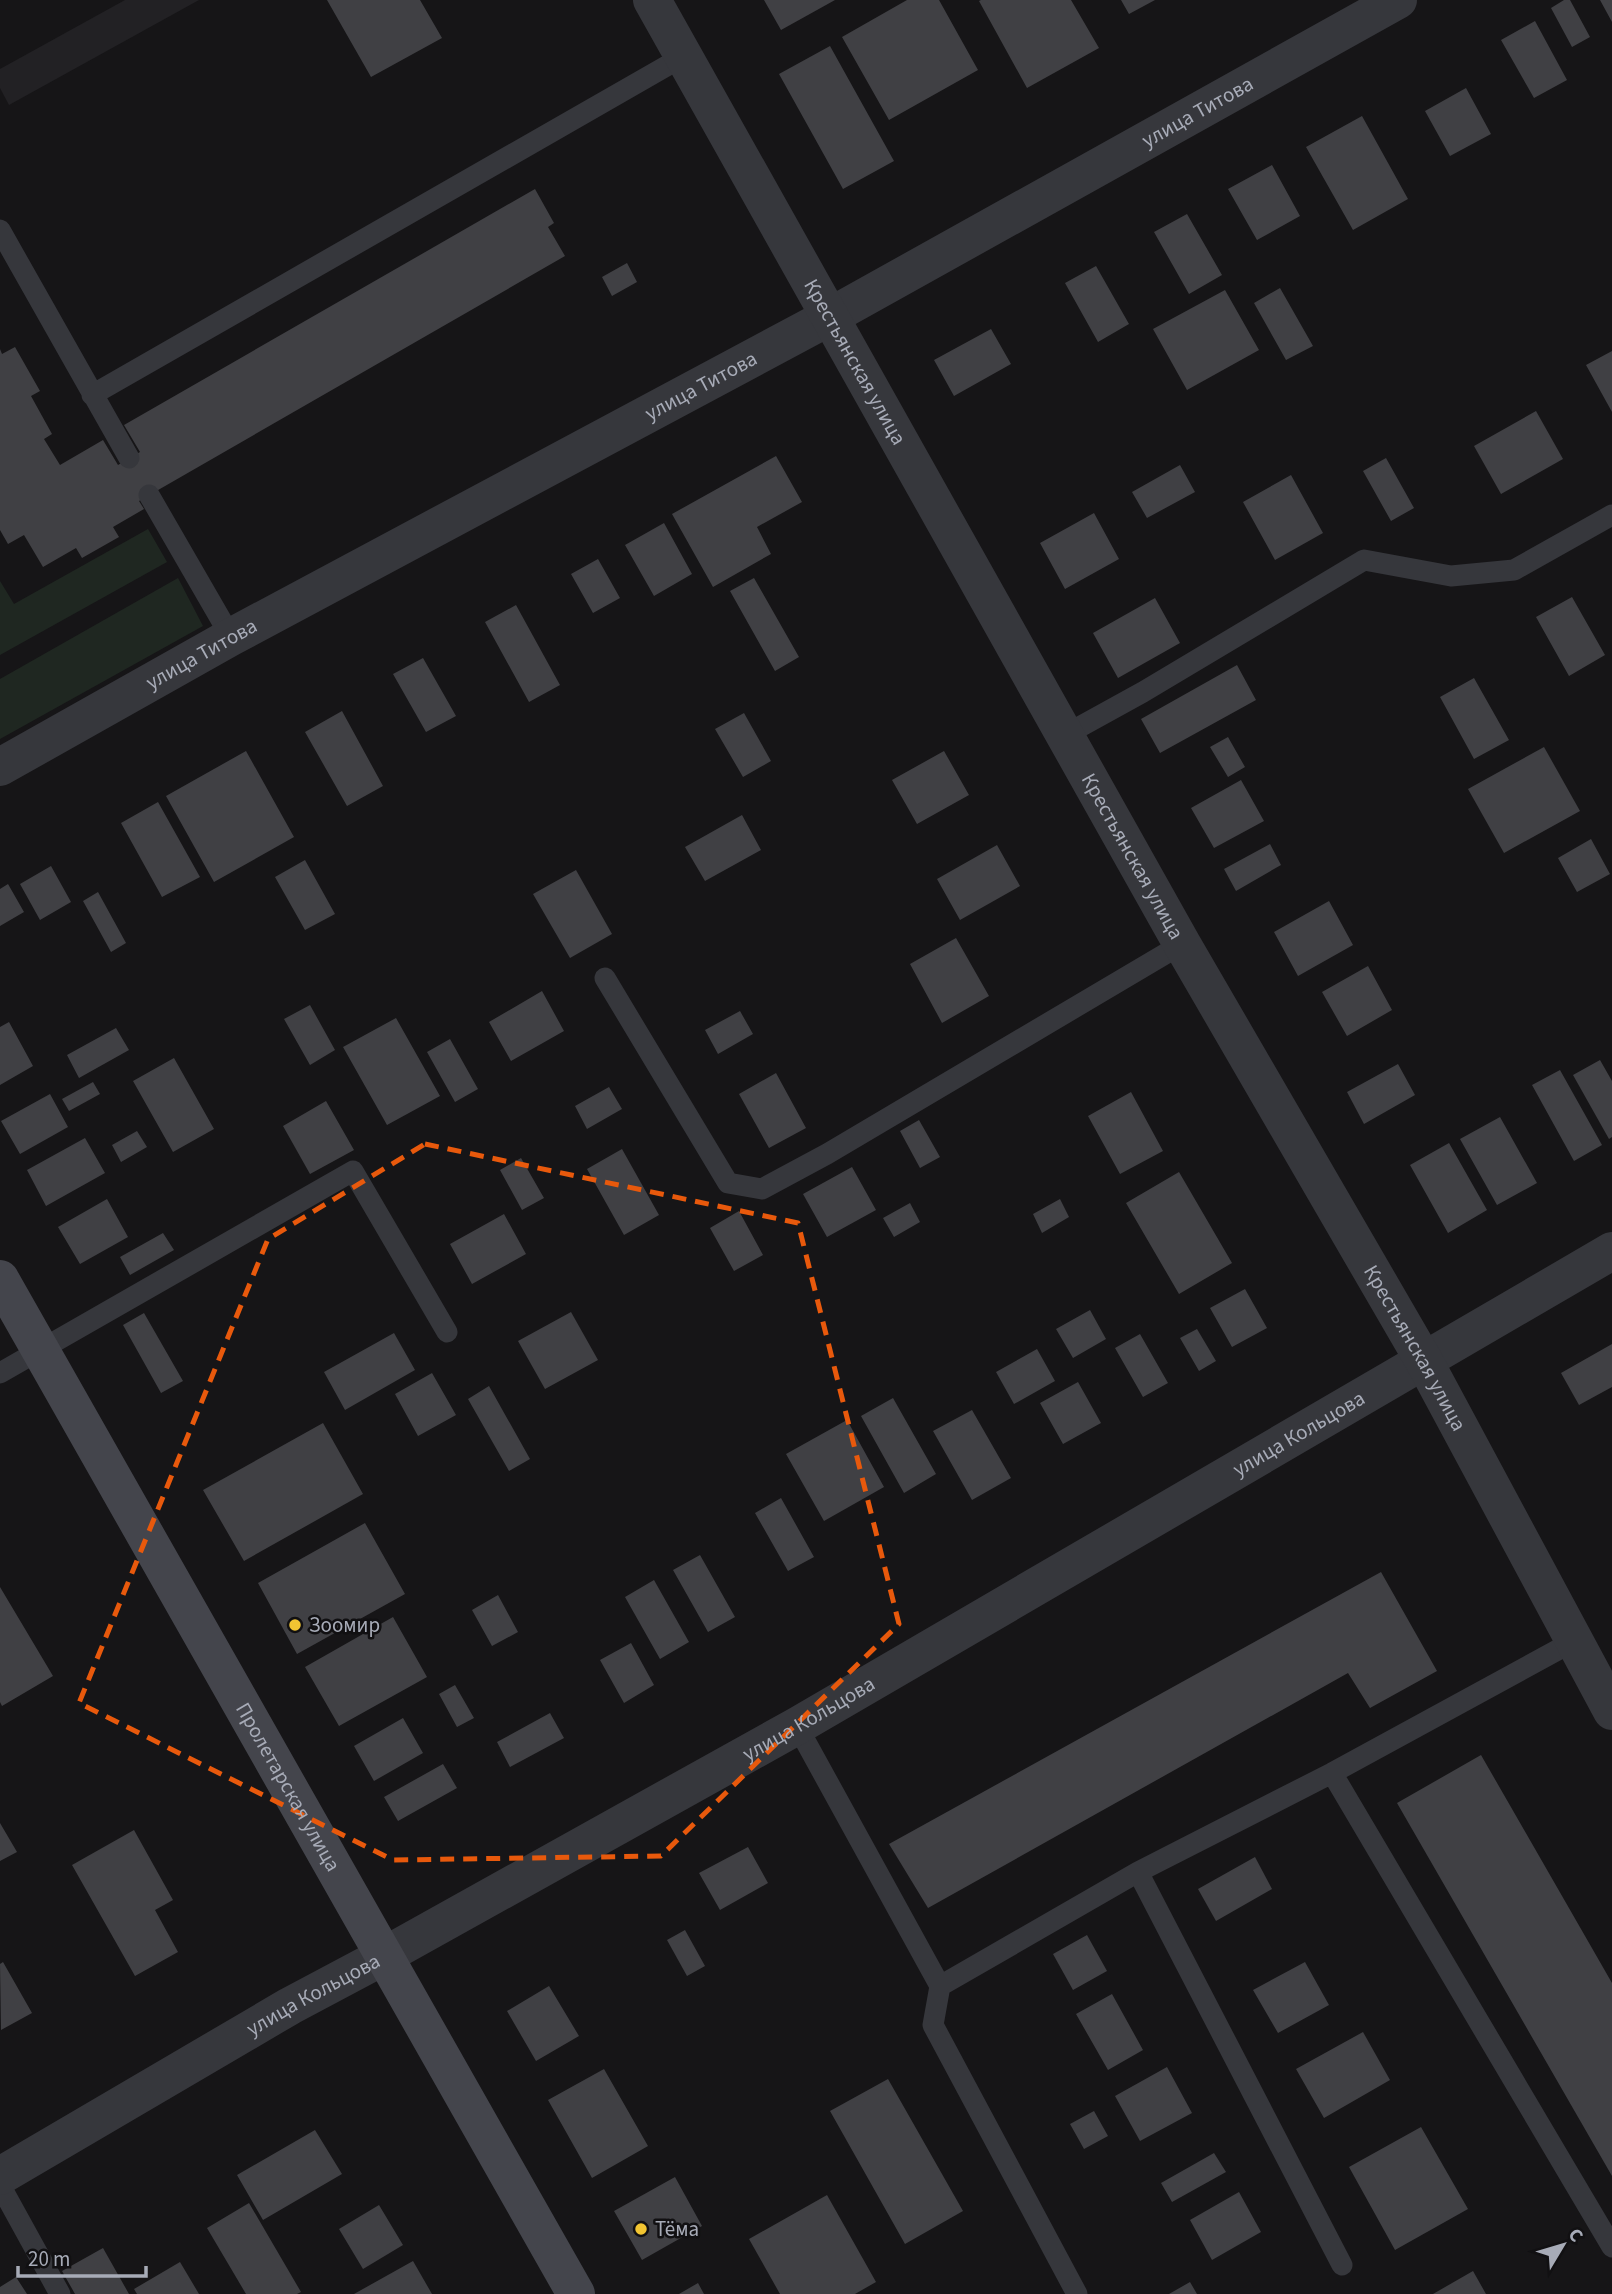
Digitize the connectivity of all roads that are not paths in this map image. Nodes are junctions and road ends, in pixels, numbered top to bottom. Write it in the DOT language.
graph roads {
  1 [pos="652,0"];
  2 [pos="1398,0"];
  3 [pos="684,56"];
  4 [pos="0,230"];
  5 [pos="831,316"];
  6 [pos="92,395"];
  7 [pos="129,458"];
  8 [pos="149,495"];
  9 [pos="1612,514"];
  10 [pos="231,637"];
  11 [pos="1065,735"];
  12 [pos="0,767"];
  13 [pos="1182,944"];
  14 [pos="605,978"];
  15 [pos="1612,1251"];
  16 [pos="0,1279"];
  17 [pos="447,1332"];
  18 [pos="41,1351"];
  19 [pos="1424,1361"];
  20 [pos="0,1373"];
  21 [pos="1574,1641"];
  22 [pos="1612,1711"];
  23 [pos="797,1726"];
  24 [pos="1332,1773"];
  25 [pos="1138,1872"];
  26 [pos="384,1956"];
  27 [pos="940,1986"];
  28 [pos="0,2176"];
  29 [pos="0,2185"];
  30 [pos="1612,2247"];
  31 [pos="1342,2265"];
  32 [pos="60,2294"];
  33 [pos="576,2294"];
  34 [pos="1077,2294"];
  1 -- 3 [label="street, Крестьянская улица"];
  2 -- 5 [label="street, улица Титова"];
  3 -- 5 [label="street, Крестьянская улица"];
  3 -- 6 [label="lane"];
  4 -- 6 [label="lane"];
  5 -- 10 [label="street, улица Титова"];
  5 -- 11 [label="street, Крестьянская улица"];
  6 -- 7 [label="lane"];
  8 -- 10 [label="lane"];
  9 -- 11 [label="lane"];
  10 -- 12 [label="street, улица Титова"];
  11 -- 13 [label="street, Крестьянская улица"];
  13 -- 14 [label="lane"];
  13 -- 19 [label="street, Крестьянская улица"];
  15 -- 19 [label="street, улица Кольцова"];
  16 -- 18 [label="main road, Пролетарская улица"];
  17 -- 18 [label="lane"];
  18 -- 20 [label="lane"];
  18 -- 26 [label="main road, Пролетарская улица"];
  19 -- 21 [label="street, Крестьянская улица"];
  19 -- 23 [label="street, улица Кольцова"];
  21 -- 22 [label="street, Крестьянская улица"];
  21 -- 24 [label="lane"];
  23 -- 26 [label="street, улица Кольцова"];
  23 -- 27 [label="lane"];
  24 -- 25 [label="lane"];
  24 -- 30 [label="lane"];
  25 -- 27 [label="lane"];
  25 -- 31 [label="lane"];
  26 -- 28 [label="street, улица Кольцова"];
  26 -- 33 [label="main road, Пролетарская улица"];
  27 -- 34 [label="lane"];
  29 -- 32 [label="lane"];
}
